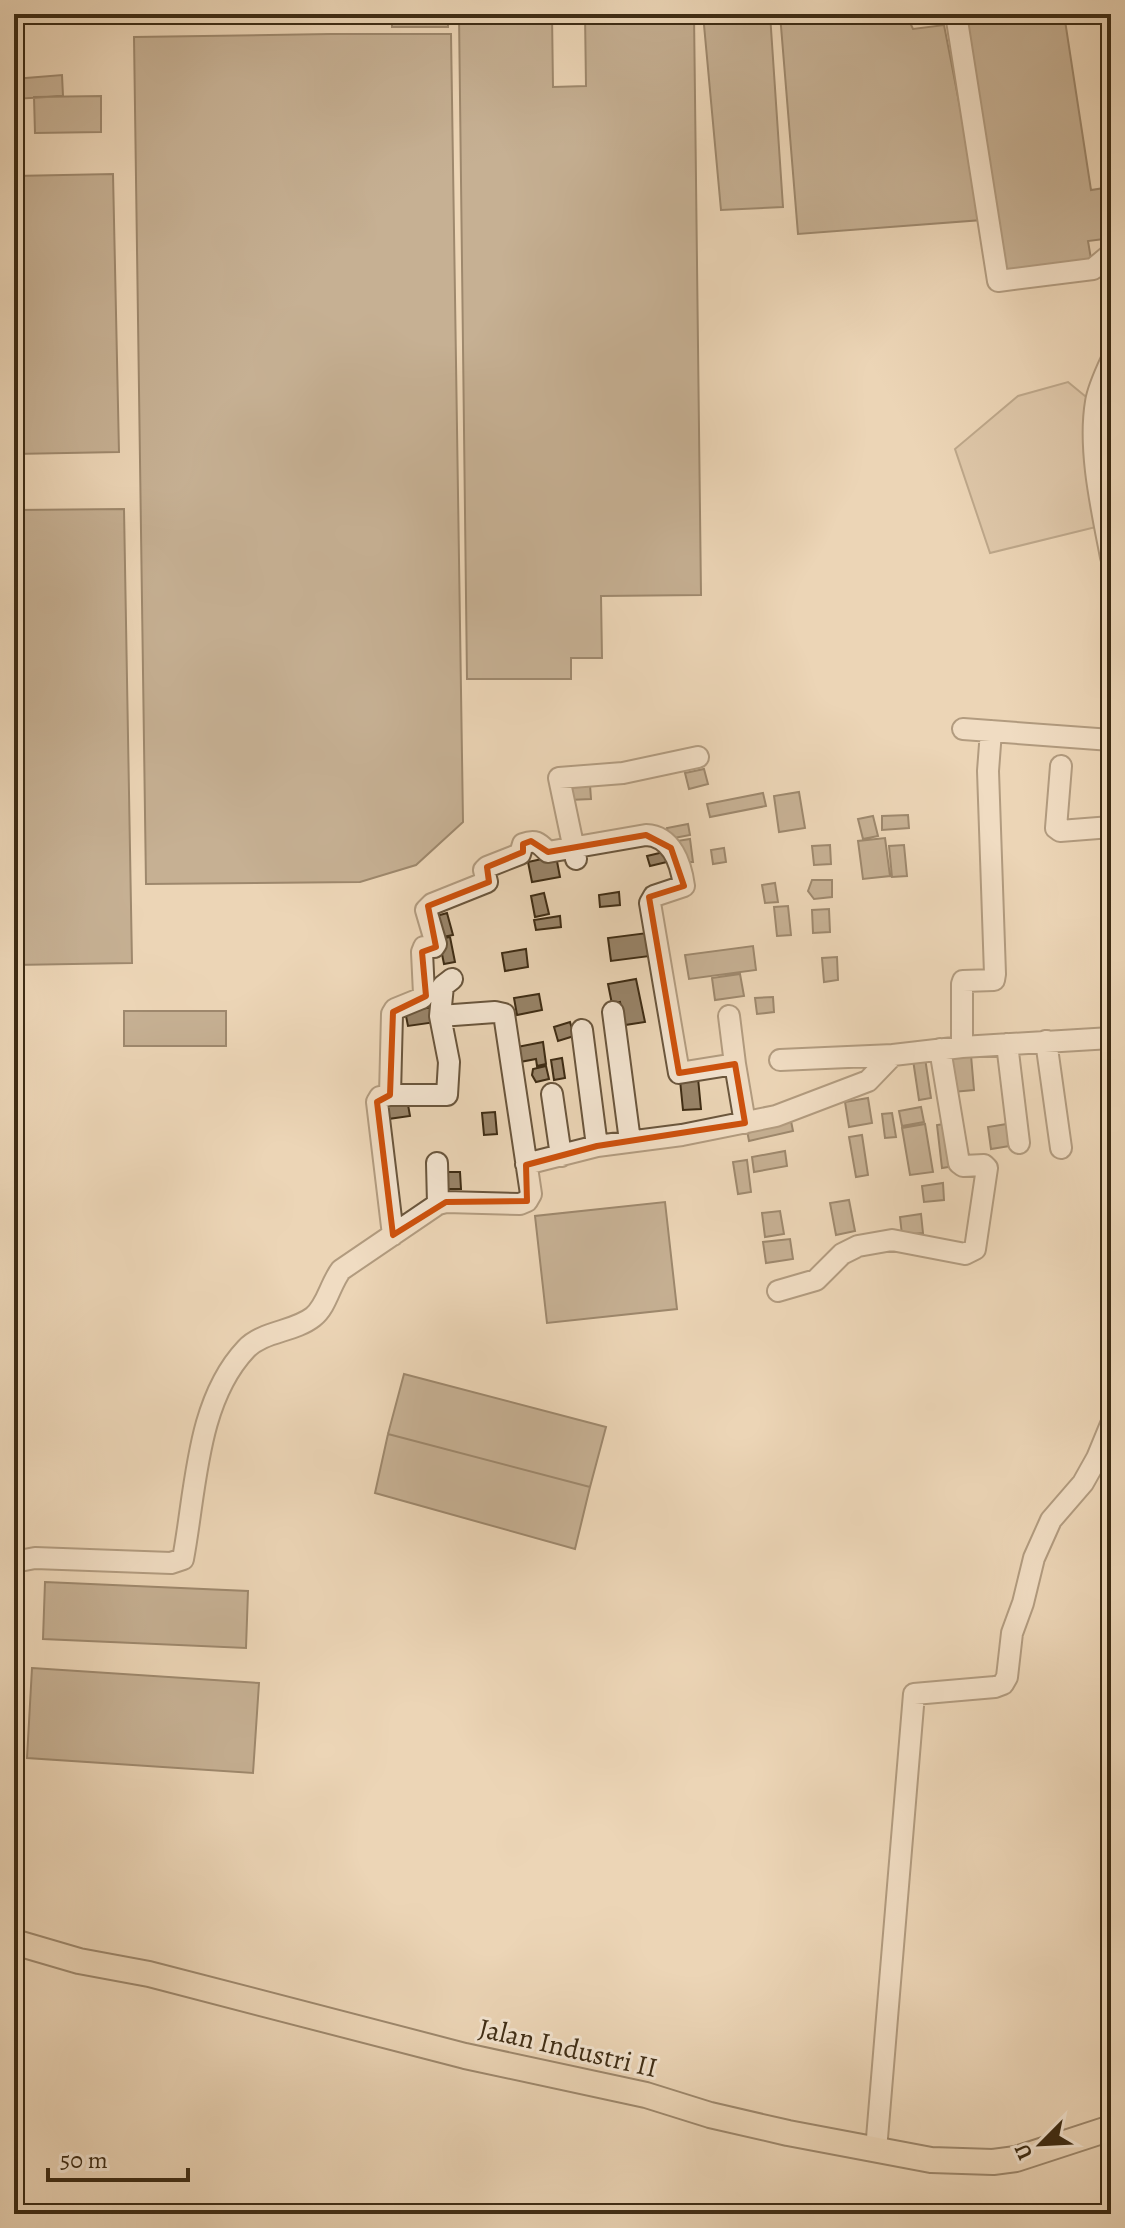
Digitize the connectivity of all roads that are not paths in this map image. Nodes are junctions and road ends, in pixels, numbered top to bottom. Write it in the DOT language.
graph roads {
  1 [pos="956,14"];
  2 [pos="1111,254"];
  3 [pos="1111,361"];
  4 [pos="1104,400"];
  5 [pos="1105,492"];
  6 [pos="1111,557"];
  7 [pos="963,729"];
  8 [pos="991,731"];
  9 [pos="1111,740"];
  10 [pos="698,757"];
  11 [pos="1061,766"];
  12 [pos="1111,827"];
  13 [pos="574,854"];
  14 [pos="452,979"];
  15 [pos="613,1012"];
  16 [pos="440,1016"];
  17 [pos="729,1016"];
  18 [pos="582,1030"];
  19 [pos="1111,1038"];
  20 [pos="1046,1041"];
  21 [pos="1007,1044"];
  22 [pos="962,1047"];
  23 [pos="940,1049"];
  24 [pos="893,1055"];
  25 [pos="780,1060"];
  26 [pos="735,1064"];
  27 [pos="552,1094"];
  28 [pos="390,1095"];
  29 [pos="745,1123"];
  30 [pos="630,1141"];
  31 [pos="1019,1143"];
  32 [pos="597,1146"];
  33 [pos="1061,1148"];
  34 [pos="561,1156"];
  35 [pos="437,1163"];
  36 [pos="526,1164"];
  37 [pos="438,1204"];
  38 [pos="393,1235"];
  39 [pos="778,1291"];
  40 [pos="1111,1424"];
  41 [pos="14,1562"];
  42 [pos="14,1942"];
  43 [pos="1111,2128"];
  44 [pos="876,2150"];
  1 -- 2 [label="street"];
  3 -- 4 [label="street"];
  4 -- 5 [label="street"];
  5 -- 6 [label="street"];
  7 -- 8 [label="street"];
  8 -- 9 [label="street"];
  8 -- 22 [label="street"];
  10 -- 13 [label="street"];
  11 -- 12 [label="street"];
  13 -- 26 [label="street"];
  13 -- 28 [label="street"];
  14 -- 16 [label="street"];
  15 -- 30 [label="street"];
  16 -- 28 [label="street"];
  16 -- 36 [label="street"];
  17 -- 26 [label="street"];
  18 -- 32 [label="street"];
  19 -- 20 [label="street"];
  20 -- 21 [label="street"];
  20 -- 33 [label="street"];
  21 -- 22 [label="street"];
  21 -- 31 [label="street"];
  22 -- 23 [label="street"];
  23 -- 24 [label="street"];
  23 -- 39 [label="street"];
  24 -- 25 [label="street"];
  24 -- 29 [label="street"];
  26 -- 29 [label="street"];
  27 -- 34 [label="street"];
  28 -- 38 [label="street"];
  29 -- 30 [label="street"];
  30 -- 32 [label="street"];
  32 -- 34 [label="street"];
  34 -- 36 [label="street"];
  35 -- 37 [label="street"];
  36 -- 37 [label="street"];
  37 -- 38 [label="street"];
  38 -- 41 [label="street"];
  40 -- 44 [label="street"];
  42 -- 44 [label="main road, Jalan Industri II"];
  43 -- 44 [label="main road, Jalan Industri II"];
}
